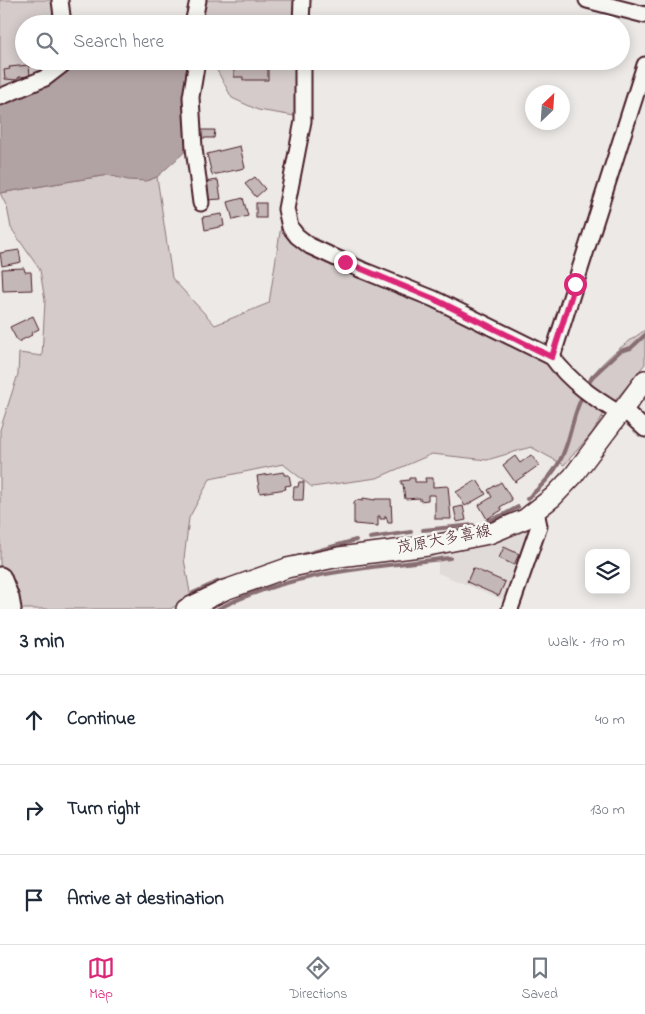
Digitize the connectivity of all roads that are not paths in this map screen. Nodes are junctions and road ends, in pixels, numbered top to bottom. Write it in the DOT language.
graph roads {
  1 [pos="60,0"];
  2 [pos="198,0"];
  3 [pos="302,0"];
  4 [pos="587,0"];
  5 [pos="62,15"];
  6 [pos="195,15"];
  7 [pos="301,15"];
  8 [pos="645,15"];
  9 [pos="645,65"];
  10 [pos="55,70"];
  11 [pos="196,70"];
  12 [pos="303,70"];
  13 [pos="0,97"];
  14 [pos="201,203"];
  15 [pos="552,357"];
  16 [pos="645,380"];
  17 [pos="621,411"];
  18 [pos="645,429"];
  19 [pos="536,511"];
  20 [pos="0,578"];
  21 [pos="10,609"];
  22 [pos="186,609"];
  23 [pos="510,609"];
  1 -- 5 [label="street"];
  2 -- 6 [label="street"];
  3 -- 7 [label="street"];
  4 -- 8 [label="street"];
  9 -- 15 [label="street"];
  10 -- 13 [label="street"];
  11 -- 14 [label="street"];
  12 -- 15 [label="street"];
  15 -- 17 [label="street"];
  16 -- 17 [label="main road, 茂原大多喜線"];
  17 -- 18 [label="street"];
  17 -- 19 [label="main road, 茂原大多喜線"];
  19 -- 22 [label="main road, 茂原大多喜線"];
  19 -- 23 [label="street"];
  20 -- 21 [label="highway"];
}
